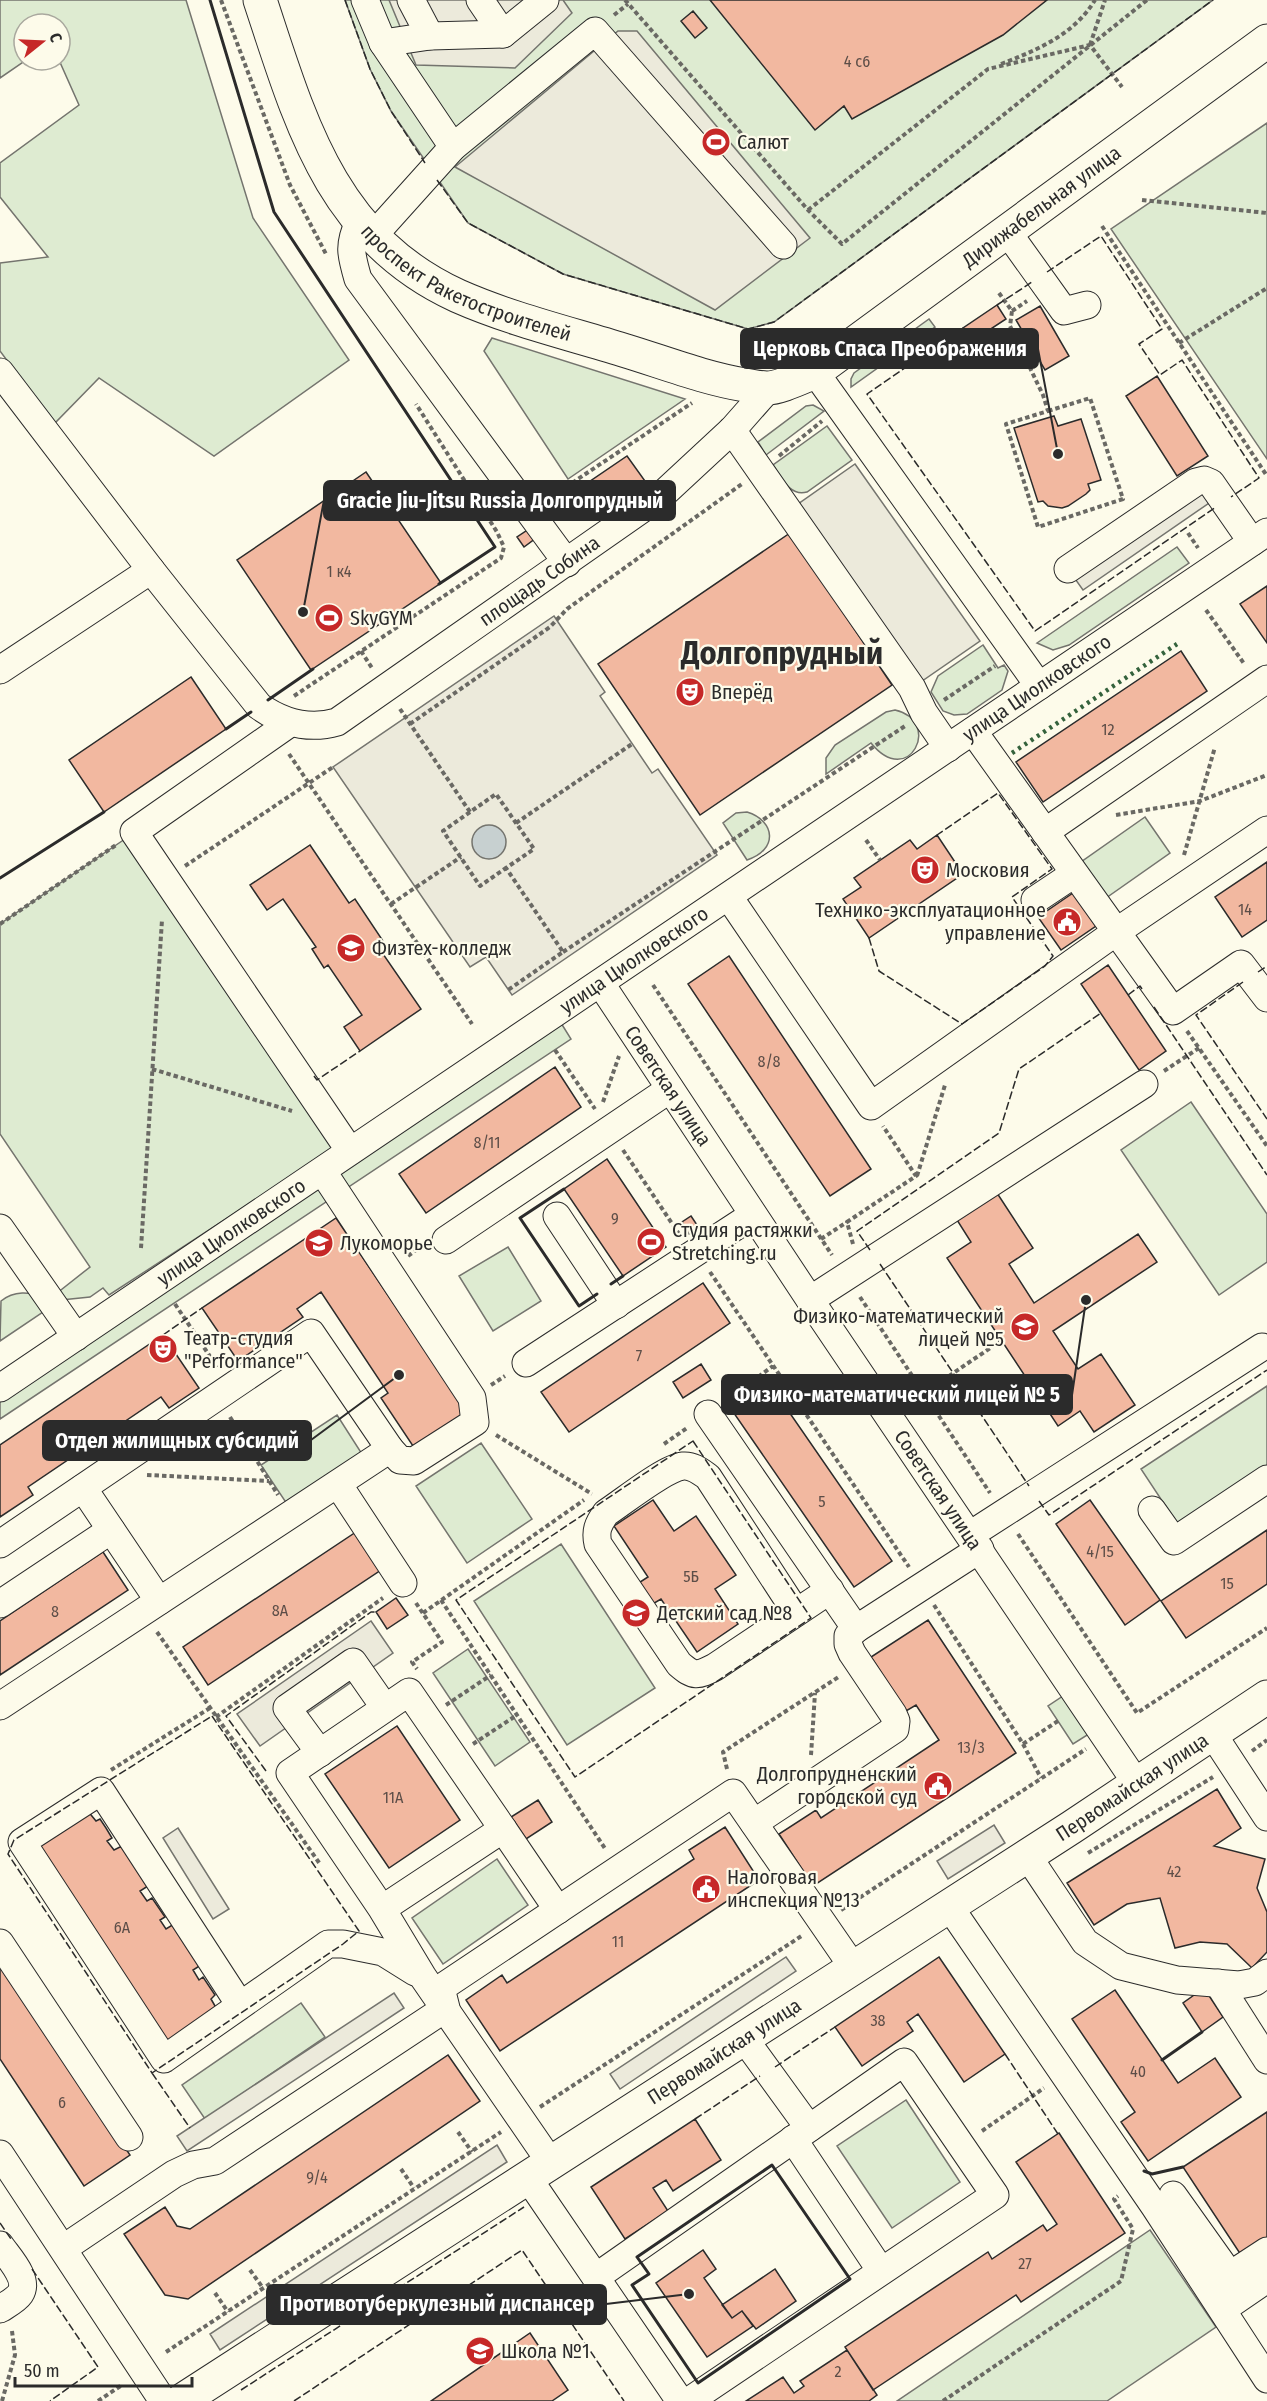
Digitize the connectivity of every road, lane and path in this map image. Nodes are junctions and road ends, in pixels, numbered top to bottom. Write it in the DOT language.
graph roads {
  1 [pos="221,0"];
  2 [pos="260,0"];
  3 [pos="365,0"];
  4 [pos="411,0"];
  5 [pos="480,0"];
  6 [pos="546,0"];
  7 [pos="625,0"];
  8 [pos="1095,0"];
  9 [pos="1105,0"];
  10 [pos="1147,0"];
  11 [pos="503,33"];
  12 [pos="430,36"];
  13 [pos="1267,41"];
  14 [pos="383,43"];
  15 [pos="1090,45"];
  16 [pos="988,69"];
  17 [pos="1122,87"];
  18 [pos="453,147"];
  19 [pos="1142,200"];
  20 [pos="808,210"];
  21 [pos="1267,213"];
  22 [pos="1102,226"];
  23 [pos="366,229"];
  24 [pos="1006,230"];
  25 [pos="783,245"];
  26 [pos="328,259"];
  27 [pos="1267,288"];
  28 [pos="999,293"];
  29 [pos="1086,305"];
  30 [pos="1179,343"];
  31 [pos="0,372"];
  32 [pos="815,372"];
  33 [pos="769,388"];
  34 [pos="414,401"];
  35 [pos="692,403"];
  36 [pos="1048,411"];
  37 [pos="827,417"];
  38 [pos="732,430"];
  39 [pos="761,470"];
  40 [pos="1267,476"];
  41 [pos="566,487"];
  42 [pos="1188,533"];
  43 [pos="1259,537"];
  44 [pos="1202,554"];
  45 [pos="567,563"];
  46 [pos="1068,569"];
  47 [pos="151,570"];
  48 [pos="1206,610"];
  49 [pos="361,651"];
  50 [pos="1002,661"];
  51 [pos="0,670"];
  52 [pos="1263,682"];
  53 [pos="1039,686"];
  54 [pos="386,688"];
  55 [pos="1225,708"];
  56 [pos="924,713"];
  57 [pos="410,723"];
  58 [pos="282,728"];
  59 [pos="974,730"];
  60 [pos="632,744"];
  61 [pos="948,748"];
  62 [pos="333,767"];
  63 [pos="1267,775"];
  64 [pos="310,783"];
  65 [pos="1200,801"];
  66 [pos="1085,805"];
  67 [pos="470,812"];
  68 [pos="516,823"];
  69 [pos="1267,830"];
  70 [pos="134,832"];
  71 [pos="1045,832"];
  72 [pos="866,840"];
  73 [pos="461,857"];
  74 [pos="880,860"];
  75 [pos="506,868"];
  76 [pos="1074,874"];
  77 [pos="165,879"];
  78 [pos="1172,894"];
  79 [pos="729,897"];
  80 [pos="1035,900"];
  81 [pos="391,904"];
  82 [pos="0,924"];
  83 [pos="1116,932"];
  84 [pos="563,952"];
  85 [pos="601,984"];
  86 [pos="653,985"];
  87 [pos="508,990"];
  88 [pos="1267,998"];
  89 [pos="1173,1011"];
  90 [pos="472,1024"];
  91 [pos="629,1027"];
  92 [pos="957,1046"];
  93 [pos="1199,1048"];
  94 [pos="555,1050"];
  95 [pos="152,1069"];
  96 [pos="1144,1084"];
  97 [pos="670,1089"];
  98 [pos="871,1106"];
  99 [pos="331,1123"];
  100 [pos="610,1131"];
  101 [pos="1267,1146"];
  102 [pos="350,1151"];
  103 [pos="322,1172"];
  104 [pos="916,1176"];
  105 [pos="753,1215"];
  106 [pos="557,1216"];
  107 [pos="847,1222"];
  108 [pos="0,1228"];
  109 [pos="821,1239"];
  110 [pos="446,1240"];
  111 [pos="141,1248"];
  112 [pos="695,1254"];
  113 [pos="387,1270"];
  114 [pos="854,1272"];
  115 [pos="810,1300"];
  116 [pos="175,1304"];
  117 [pos="616,1305"];
  118 [pos="76,1337"];
  119 [pos="1002,1340"];
  120 [pos="1262,1347"];
  121 [pos="526,1363"];
  122 [pos="0,1388"];
  123 [pos="224,1392"];
  124 [pos="924,1393"];
  125 [pos="473,1410"];
  126 [pos="708,1414"];
  127 [pos="390,1449"];
  128 [pos="105,1473"];
  129 [pos="265,1475"];
  130 [pos="1267,1479"];
  131 [pos="269,1481"];
  132 [pos="338,1484"];
  133 [pos="83,1488"];
  134 [pos="592,1494"];
  135 [pos="1152,1510"];
  136 [pos="1004,1512"];
  137 [pos="111,1530"];
  138 [pos="975,1542"];
  139 [pos="0,1544"];
  140 [pos="404,1583"];
  141 [pos="922,1586"];
  142 [pos="830,1590"];
  143 [pos="441,1600"];
  144 [pos="0,1604"];
  145 [pos="151,1607"];
  146 [pos="796,1612"];
  147 [pos="423,1613"];
  148 [pos="1267,1628"];
  149 [pos="856,1629"];
  150 [pos="859,1664"];
  151 [pos="418,1671"];
  152 [pos="491,1675"];
  153 [pos="815,1693"];
  154 [pos="1267,1697"];
  155 [pos="0,1706"];
  156 [pos="443,1707"];
  157 [pos="385,1708"];
  158 [pos="517,1715"];
  159 [pos="216,1718"];
  160 [pos="1058,1721"];
  161 [pos="1212,1733"];
  162 [pos="1267,1740"];
  163 [pos="1023,1744"];
  164 [pos="1091,1745"];
  165 [pos="470,1746"];
  166 [pos="320,1753"];
  167 [pos="1232,1764"];
  168 [pos="1041,1778"];
  169 [pos="1137,1784"];
  170 [pos="808,1788"];
  171 [pos="733,1793"];
  172 [pos="1267,1817"];
  173 [pos="754,1823"];
  174 [pos="503,1829"];
  175 [pos="1088,1853"];
  176 [pos="1028,1855"];
  177 [pos="322,1866"];
  178 [pos="619,1869"];
  179 [pos="948,1906"];
  180 [pos="381,1910"];
  181 [pos="558,1910"];
  182 [pos="822,1922"];
  183 [pos="0,1943"];
  184 [pos="853,1967"];
  185 [pos="1267,1973"];
  186 [pos="423,1977"];
  187 [pos="1218,1983"];
  188 [pos="240,2005"];
  189 [pos="446,2008"];
  190 [pos="743,2037"];
  191 [pos="1267,2060"];
  192 [pos="1064,2074"];
  193 [pos="521,2119"];
  194 [pos="458,2132"];
  195 [pos="801,2134"];
  196 [pos="129,2137"];
  197 [pos="961,2145"];
  198 [pos="472,2152"];
  199 [pos="0,2154"];
  200 [pos="401,2169"];
  201 [pos="539,2170"];
  202 [pos="1138,2182"];
  203 [pos="414,2188"];
  204 [pos="0,2245"];
  205 [pos="64,2248"];
  206 [pos="1267,2251"];
  207 [pos="250,2270"];
  208 [pos="881,2271"];
  209 [pos="596,2277"];
  210 [pos="1267,2279"];
  211 [pos="263,2288"];
  212 [pos="1221,2291"];
  213 [pos="215,2293"];
  214 [pos="4,2306"];
  215 [pos="228,2312"];
  216 [pos="166,2352"];
  217 [pos="1266,2375"];
  218 [pos="122,2385"];
  219 [pos="2,2401"];
  220 [pos="98,2401"];
  221 [pos="163,2401"];
  222 [pos="181,2401"];
  223 [pos="680,2401"];
  224 [pos="689,2401"];
  225 [pos="943,2401"];
  1 -- 26 [label="path"];
  2 -- 23 [label="main road, проспект Ракетостроителей"];
  3 -- 14 [label="street"];
  4 -- 12 [label="street"];
  5 -- 11 [label="street"];
  6 -- 11 [label="street"];
  7 -- 20 [label="path"];
  8 -- 16 [label="path"];
  9 -- 15 [label="path"];
  10 -- 15 [label="path"];
  11 -- 12 [label="street"];
  12 -- 14 [label="street"];
  13 -- 24 [label="main road, Дирижабельная улица"];
  14 -- 18 [label="street"];
  15 -- 16 [label="path"];
  15 -- 17 [label="path"];
  15 -- 20 [label="path"];
  16 -- 20 [label="path"];
  18 -- 23 [label="street"];
  18 -- 25 [label="street"];
  19 -- 21 [label="path"];
  22 -- 30 [label="path"];
  23 -- 33 [label="main road, проспект Ракетостроителей"];
  23 -- 45 [label="street"];
  24 -- 29 [label="street"];
  24 -- 32 [label="main road, Дирижабельная улица"];
  27 -- 30 [label="path"];
  28 -- 36 [label="path"];
  30 -- 40 [label="path"];
  31 -- 47 [label="street"];
  32 -- 33 [label="main road, проспект Ракетостроителей"];
  32 -- 53 [label="street"];
  33 -- 38 [label="street"];
  34 -- 49 [label="path"];
  35 -- 41 [label="path"];
  36 -- 36 [label="path"];
  37 -- 39 [label="path"];
  38 -- 39 [label="street"];
  38 -- 45 [label="street, площадь Собина"];
  39 -- 56 [label="street"];
  39 -- 57 [label="path"];
  42 -- 44 [label="path"];
  43 -- 46 [label="street"];
  43 -- 53 [label="street, улица Циолковского"];
  45 -- 54 [label="street, площадь Собина"];
  47 -- 51 [label="street"];
  47 -- 58 [label="street"];
  48 -- 52 [label="path"];
  49 -- 54 [label="path"];
  49 -- 58 [label="path"];
  50 -- 56 [label="path"];
  52 -- 55 [label="street"];
  53 -- 59 [label="street, улица Циолковского"];
  54 -- 57 [label="path"];
  54 -- 58 [label="street, площадь Собина"];
  55 -- 65 [label="path"];
  55 -- 66 [label="street"];
  56 -- 61 [label="street"];
  56 -- 84 [label="path"];
  57 -- 67 [label="path"];
  58 -- 64 [label="path"];
  58 -- 70 [label="street"];
  59 -- 61 [label="street, улица Циолковского"];
  59 -- 71 [label="street"];
  60 -- 68 [label="path"];
  61 -- 79 [label="street, улица Циолковского"];
  62 -- 64 [label="path"];
  63 -- 65 [label="path"];
  64 -- 77 [label="path"];
  64 -- 81 [label="path"];
  65 -- 66 [label="path"];
  65 -- 78 [label="path"];
  66 -- 71 [label="street"];
  67 -- 68 [label="path"];
  67 -- 73 [label="path"];
  68 -- 75 [label="path"];
  69 -- 78 [label="street"];
  70 -- 77 [label="street"];
  70 -- 82 [label="path"];
  71 -- 76 [label="street"];
  72 -- 74 [label="path"];
  73 -- 75 [label="path"];
  73 -- 81 [label="path"];
  75 -- 84 [label="path"];
  76 -- 80 [label="street"];
  76 -- 83 [label="street"];
  77 -- 95 [label="path"];
  77 -- 99 [label="street"];
  78 -- 83 [label="street"];
  79 -- 85 [label="street, улица Циолковского"];
  79 -- 98 [label="street"];
  81 -- 90 [label="path"];
  83 -- 89 [label="street"];
  83 -- 92 [label="street"];
  84 -- 87 [label="path"];
  85 -- 91 [label="street, Советская улица"];
  85 -- 102 [label="street, улица Циолковского"];
  86 -- 109 [label="path"];
  88 -- 89 [label="street"];
  89 -- 93 [label="path"];
  91 -- 94 [label="path"];
  91 -- 97 [label="street, Советская улица"];
  92 -- 98 [label="street"];
  92 -- 104 [label="path"];
  93 -- 96 [label="path"];
  93 -- 101 [label="path"];
  95 -- 99 [label="path"];
  95 -- 111 [label="path"];
  96 -- 114 [label="street"];
  97 -- 100 [label="street"];
  97 -- 105 [label="street, Советская улица"];
  98 -- 104 [label="path"];
  99 -- 102 [label="street"];
  100 -- 110 [label="street"];
  100 -- 112 [label="path"];
  102 -- 103 [label="street, улица Циолковского"];
  103 -- 113 [label="street"];
  103 -- 118 [label="street, улица Циолковского"];
  104 -- 107 [label="path"];
  105 -- 112 [label="street"];
  105 -- 115 [label="street, Советская улица"];
  106 -- 117 [label="street"];
  107 -- 109 [label="path"];
  107 -- 114 [label="path"];
  108 -- 118 [label="street"];
  109 -- 114 [label="path"];
  110 -- 113 [label="path"];
  112 -- 117 [label="street"];
  112 -- 141 [label="path"];
  113 -- 125 [label="street"];
  114 -- 115 [label="street"];
  114 -- 124 [label="path"];
  115 -- 138 [label="street, Советская улица"];
  116 -- 123 [label="path"];
  117 -- 121 [label="street"];
  118 -- 122 [label="street, улица Циолковского"];
  119 -- 124 [label="path"];
  120 -- 136 [label="street"];
  121 -- 125 [label="path"];
  123 -- 127 [label="street"];
  123 -- 128 [label="street"];
  123 -- 129 [label="path"];
  124 -- 136 [label="path"];
  125 -- 127 [label="street"];
  125 -- 134 [label="path"];
  126 -- 142 [label="street"];
  127 -- 132 [label="street"];
  128 -- 131 [label="path"];
  128 -- 133 [label="street"];
  130 -- 135 [label="street"];
  132 -- 140 [label="street"];
  132 -- 145 [label="street"];
  133 -- 137 [label="street"];
  133 -- 139 [label="street"];
  136 -- 138 [label="street"];
  136 -- 148 [label="path"];
  137 -- 144 [label="street"];
  137 -- 145 [label="street"];
  138 -- 141 [label="street"];
  138 -- 169 [label="street, Советская улица"];
  140 -- 159 [label="path"];
  141 -- 149 [label="street"];
  141 -- 163 [label="path"];
  142 -- 146 [label="street"];
  142 -- 149 [label="street"];
  143 -- 152 [label="path"];
  145 -- 155 [label="street"];
  145 -- 159 [label="path"];
  146 -- 146 [label="street"];
  147 -- 151 [label="path"];
  149 -- 150 [label="street"];
  150 -- 153 [label="path"];
  150 -- 170 [label="street"];
  152 -- 156 [label="path"];
  152 -- 158 [label="path"];
  153 -- 170 [label="path"];
  153 -- 171 [label="path"];
  154 -- 161 [label="main road, Первомайская улица"];
  157 -- 166 [label="street"];
  157 -- 166 [label="street"];
  157 -- 174 [label="street"];
  158 -- 165 [label="path"];
  158 -- 178 [label="path"];
  159 -- 177 [label="path"];
  160 -- 163 [label="path"];
  161 -- 167 [label="street"];
  161 -- 169 [label="main road, Первомайская улица"];
  162 -- 167 [label="path"];
  163 -- 168 [label="path"];
  164 -- 168 [label="path"];
  166 -- 180 [label="street"];
  167 -- 172 [label="street"];
  167 -- 175 [label="path"];
  168 -- 182 [label="path"];
  169 -- 176 [label="main road, Первомайская улица"];
  170 -- 173 [label="street"];
  171 -- 173 [label="street"];
  171 -- 178 [label="street"];
  173 -- 182 [label="street"];
  174 -- 180 [label="street"];
  174 -- 181 [label="street"];
  176 -- 179 [label="main road, Первомайская улица"];
  176 -- 187 [label="street"];
  178 -- 181 [label="street"];
  179 -- 184 [label="main road, Первомайская улица"];
  179 -- 192 [label="street"];
  180 -- 186 [label="street"];
  181 -- 189 [label="street"];
  182 -- 184 [label="street"];
  182 -- 193 [label="path"];
  183 -- 196 [label="street"];
  184 -- 190 [label="main road, Первомайская улица"];
  185 -- 187 [label="street"];
  186 -- 188 [label="street"];
  186 -- 189 [label="street"];
  187 -- 191 [label="street"];
  188 -- 188 [label="street"];
  189 -- 193 [label="street"];
  189 -- 205 [label="street"];
  190 -- 195 [label="street"];
  190 -- 201 [label="main road, Первомайская улица"];
  192 -- 197 [label="path"];
  192 -- 202 [label="street"];
  193 -- 198 [label="path"];
  193 -- 201 [label="street"];
  194 -- 198 [label="path"];
  195 -- 197 [label="street"];
  195 -- 208 [label="street"];
  195 -- 209 [label="street"];
  197 -- 208 [label="street"];
  198 -- 203 [label="path"];
  199 -- 205 [label="street"];
  200 -- 203 [label="path"];
  201 -- 209 [label="street"];
  201 -- 222 [label="main road, Первомайская улица"];
  202 -- 212 [label="street"];
  202 -- 225 [label="path"];
  203 -- 211 [label="path"];
  204 -- 214 [label="street"];
  205 -- 221 [label="street"];
  206 -- 212 [label="street"];
  207 -- 211 [label="path"];
  208 -- 224 [label="street"];
  209 -- 223 [label="street"];
  210 -- 212 [label="street"];
  211 -- 215 [label="path"];
  212 -- 217 [label="street"];
  213 -- 215 [label="path"];
  214 -- 219 [label="path"];
  215 -- 216 [label="path"];
  218 -- 220 [label="path"];
}
